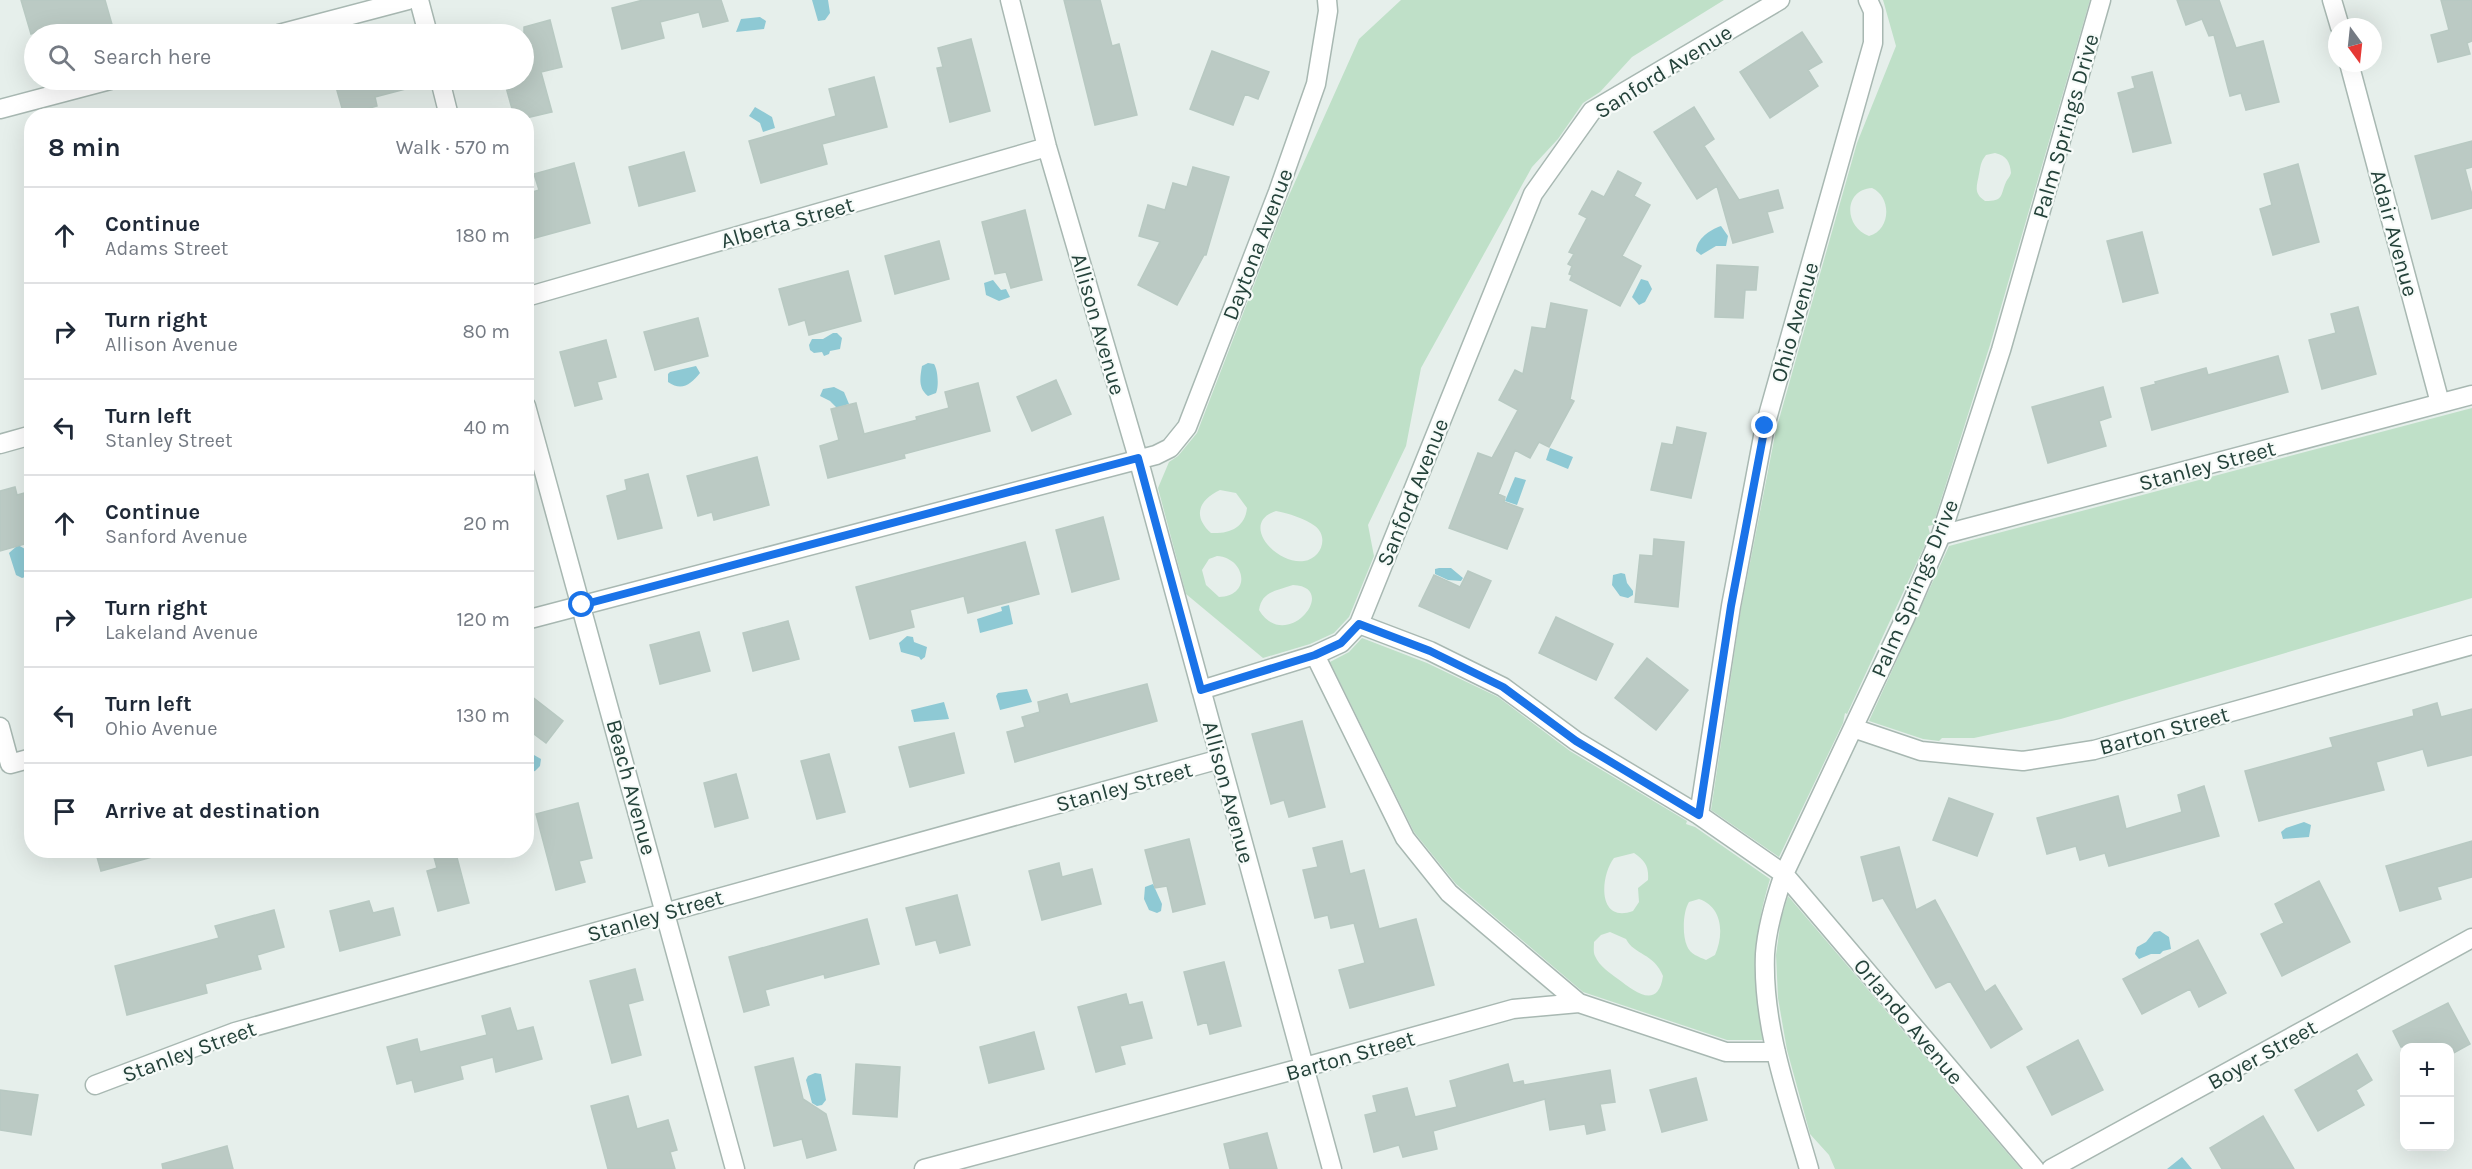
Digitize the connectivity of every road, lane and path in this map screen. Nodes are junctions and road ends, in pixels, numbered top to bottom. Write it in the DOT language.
graph roads {
  1 [pos="408,0"];
  2 [pos="419,0"];
  3 [pos="1010,0"];
  4 [pos="1327,0"];
  5 [pos="1780,0"];
  6 [pos="2101,0"];
  7 [pos="2332,0"];
  8 [pos="1870,5"];
  9 [pos="2337,18"];
  10 [pos="317,24"];
  11 [pos="425,24"];
  12 [pos="2351,72"];
  13 [pos="72,90"];
  14 [pos="442,90"];
  15 [pos="447,108"];
  16 [pos="0,109"];
  17 [pos="1047,147"];
  18 [pos="534,295"];
  19 [pos="2472,395"];
  20 [pos="2440,403"];
  21 [pos="534,434"];
  22 [pos="24,437"];
  23 [pos="0,444"];
  24 [pos="1138,458"];
  25 [pos="1941,535"];
  26 [pos="582,605"];
  27 [pos="534,618"];
  28 [pos="1359,624"];
  29 [pos="2472,645"];
  30 [pos="1315,655"];
  31 [pos="1201,690"];
  32 [pos="0,727"];
  33 [pos="1853,728"];
  34 [pos="1220,759"];
  35 [pos="24,760"];
  36 [pos="1699,815"];
  37 [pos="1784,874"];
  38 [pos="665,912"];
  39 [pos="2472,938"];
  40 [pos="1579,1003"];
  41 [pos="1776,1052"];
  42 [pos="1305,1067"];
  43 [pos="95,1085"];
  44 [pos="735,1169"];
  45 [pos="924,1169"];
  46 [pos="1332,1169"];
  47 [pos="1809,1169"];
  48 [pos="2035,1169"];
  49 [pos="2051,1169"];
  1 -- 10 [label="street"];
  2 -- 11 [label="street"];
  3 -- 17 [label="street, Allison Avenue"];
  4 -- 24 [label="street, Daytona Avenue"];
  5 -- 28 [label="street, Sanford Avenue"];
  6 -- 25 [label="street, Palm Springs Drive"];
  7 -- 9 [label="street"];
  8 -- 36 [label="street, Ohio Avenue"];
  12 -- 20 [label="street, Adair Avenue"];
  13 -- 16 [label="street"];
  14 -- 15 [label="street"];
  17 -- 18 [label="street, Alberta Street"];
  17 -- 24 [label="street, Allison Avenue"];
  19 -- 20 [label="street, Stanley Street"];
  20 -- 25 [label="street, Stanley Street"];
  21 -- 26 [label="street, Beach Avenue"];
  22 -- 23 [label="street"];
  24 -- 26 [label="street, Daytona Avenue"];
  24 -- 31 [label="street, Allison Avenue"];
  25 -- 33 [label="street, Palm Springs Drive"];
  26 -- 27 [label="street, Daytona Avenue"];
  26 -- 38 [label="street, Beach Avenue"];
  28 -- 30 [label="street, Sanford Avenue"];
  28 -- 36 [label="street, Orlando Avenue"];
  29 -- 33 [label="street, Barton Street"];
  30 -- 31 [label="street"];
  30 -- 40 [label="street"];
  31 -- 34 [label="street, Allison Avenue"];
  32 -- 35 [label="street"];
  33 -- 37 [label="street, Palm Springs Drive"];
  34 -- 38 [label="street, Stanley Street"];
  34 -- 42 [label="street, Allison Avenue"];
  36 -- 37 [label="street, Orlando Avenue"];
  37 -- 41 [label="street, Palm Springs Drive"];
  37 -- 48 [label="street, Orlando Avenue"];
  38 -- 43 [label="street, Stanley Street"];
  38 -- 44 [label="street, Beach Avenue"];
  39 -- 49 [label="street, Boyer Street"];
  40 -- 41 [label="street, Barton Street"];
  40 -- 42 [label="street, Barton Street"];
  41 -- 47 [label="street, Palm Springs Drive"];
  42 -- 45 [label="street, Barton Street"];
  42 -- 46 [label="street, Allison Avenue"];
}
